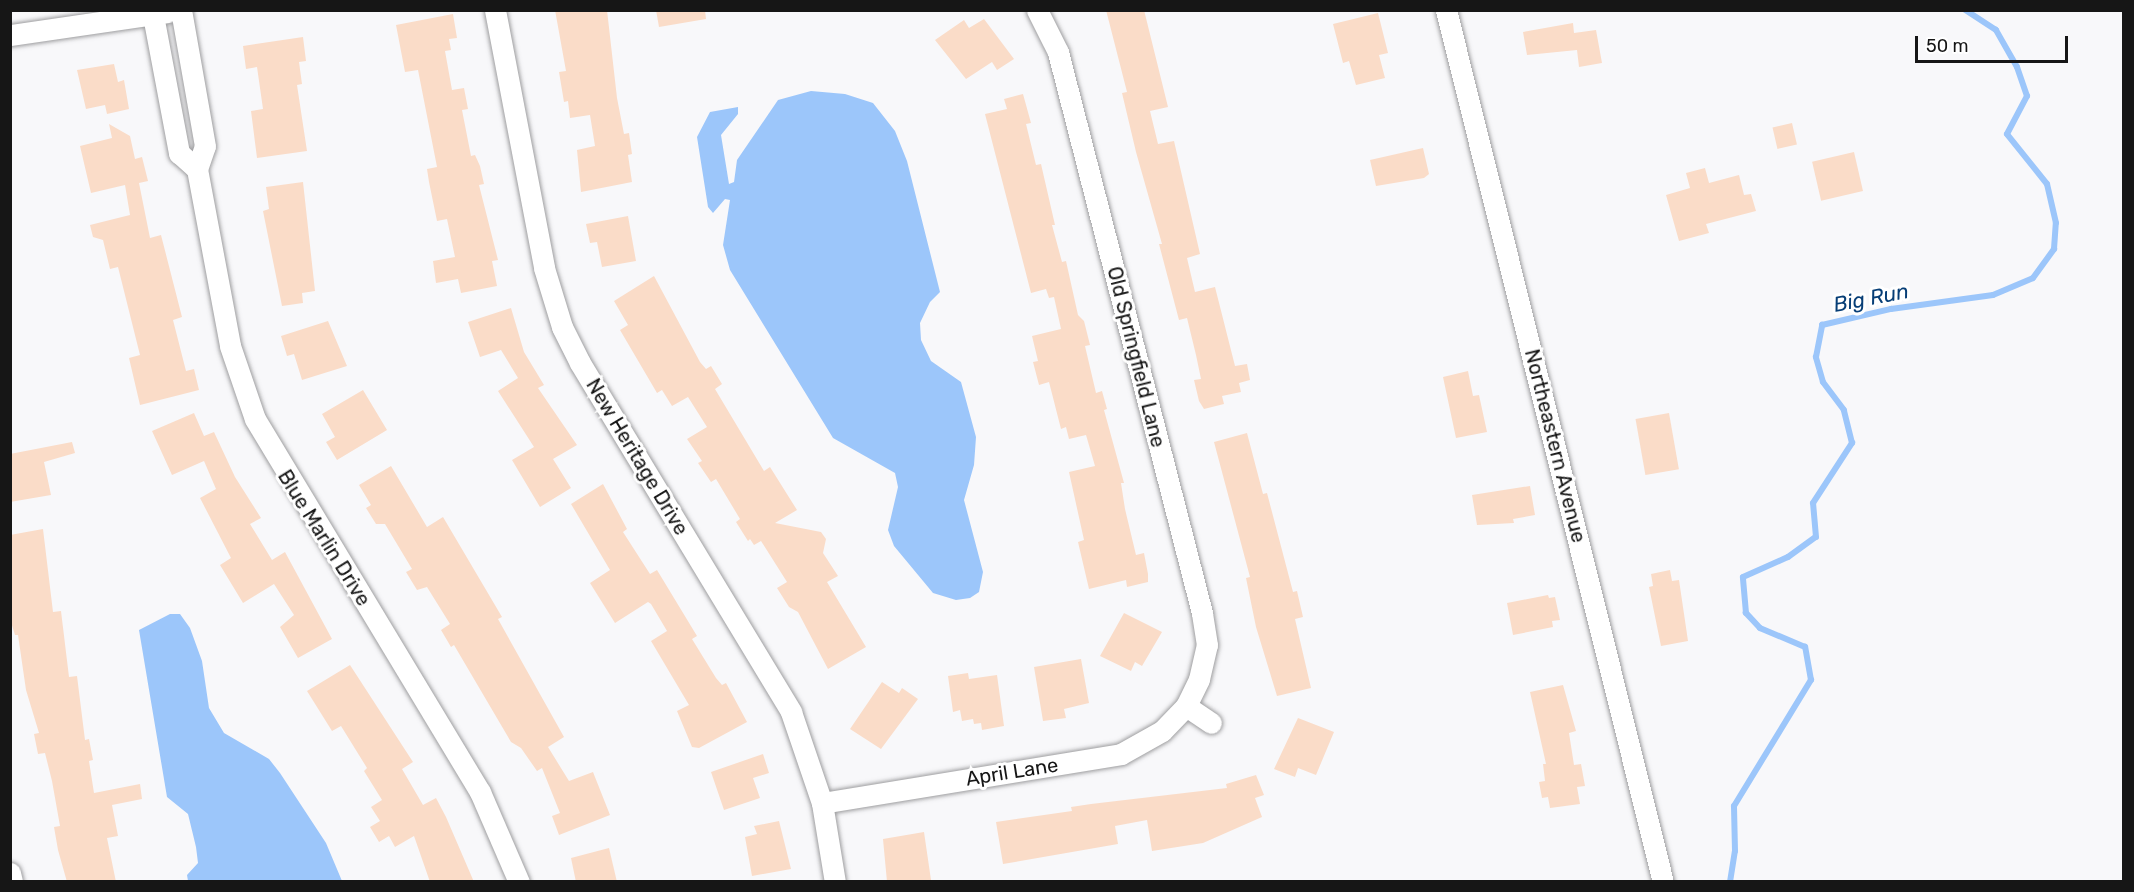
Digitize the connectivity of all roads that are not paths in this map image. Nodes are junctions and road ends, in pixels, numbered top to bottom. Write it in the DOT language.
graph roads {
  1 [pos="181,10"];
  2 [pos="495,10"];
  3 [pos="1037,10"];
  4 [pos="1446,10"];
  5 [pos="153,12"];
  6 [pos="10,35"];
  7 [pos="197,169"];
  8 [pos="1186,706"];
  9 [pos="1211,723"];
  10 [pos="822,803"];
  11 [pos="10,873"];
  12 [pos="12,882"];
  13 [pos="519,882"];
  14 [pos="835,882"];
  15 [pos="1663,882"];
  1 -- 5 [label="street"];
  1 -- 7 [label="street, Blue Marlin Drive"];
  2 -- 10 [label="street, New Heritage Drive"];
  3 -- 8 [label="street, Old Springfield Lane"];
  4 -- 15 [label="street, Northeastern Avenue"];
  5 -- 6 [label="street"];
  5 -- 7 [label="street"];
  7 -- 13 [label="street, Blue Marlin Drive"];
  8 -- 9 [label="street"];
  8 -- 10 [label="street, April Lane"];
  10 -- 14 [label="street, New Heritage Drive"];
  11 -- 12 [label="street"];
}
